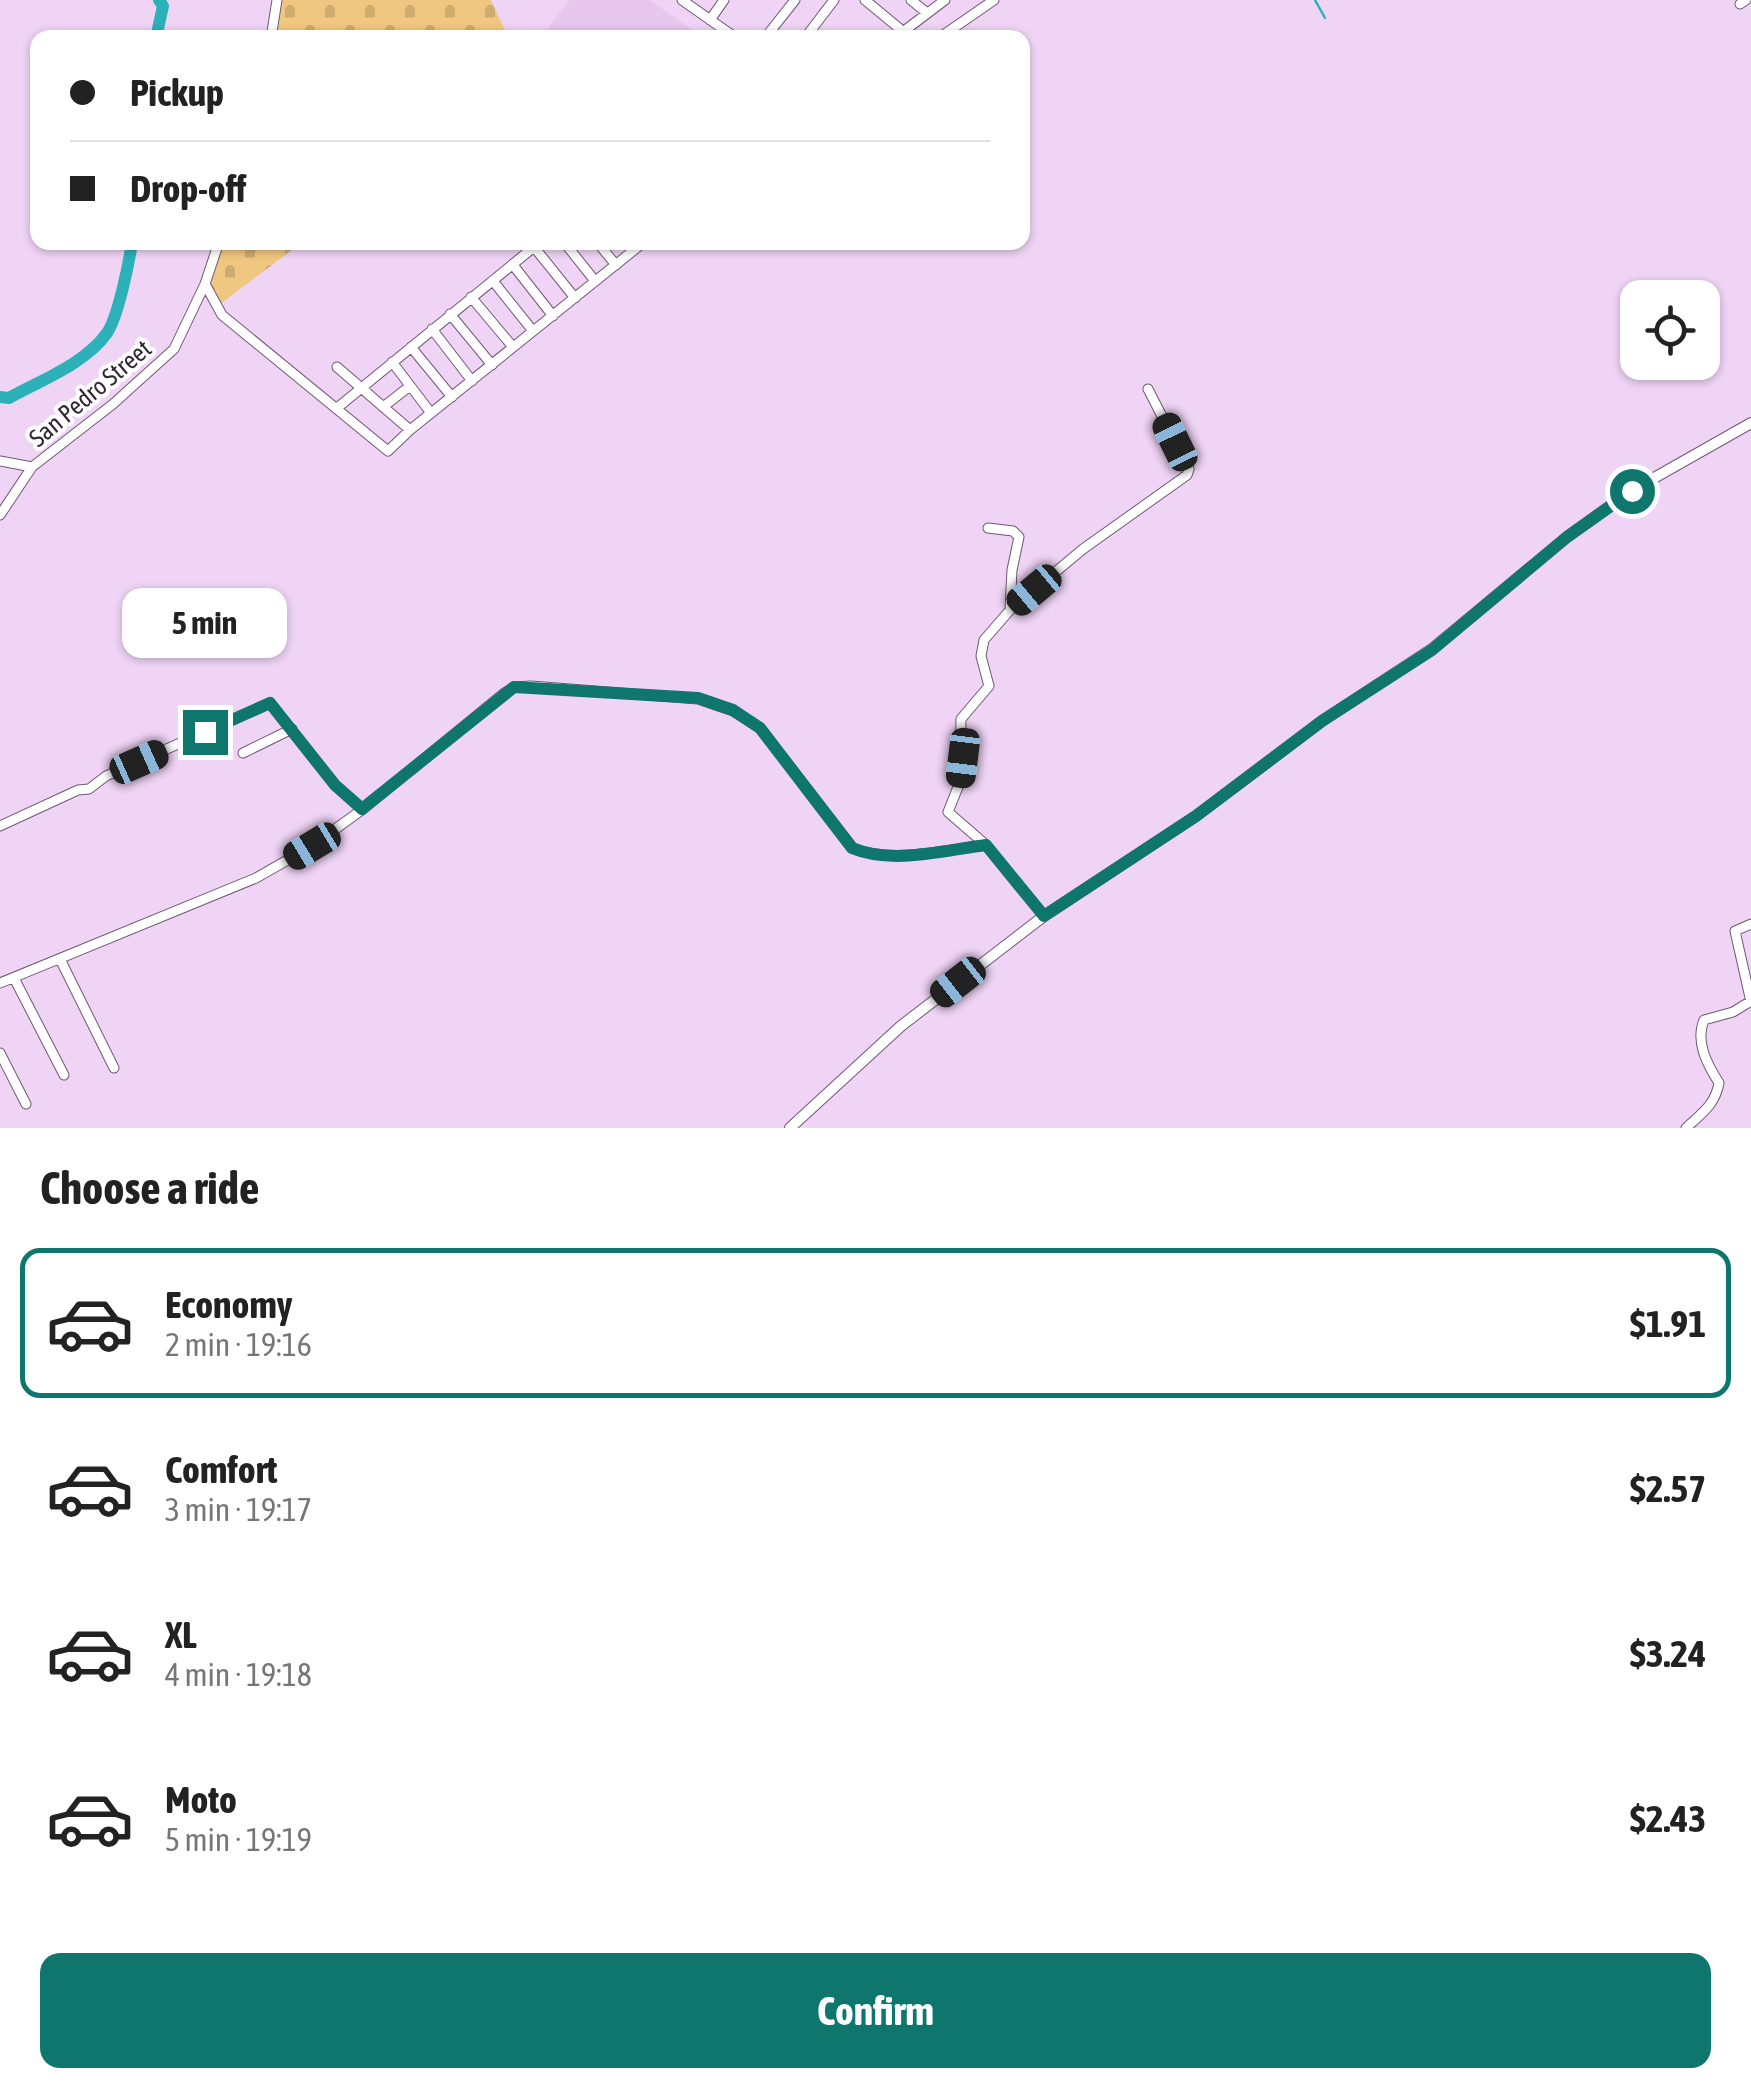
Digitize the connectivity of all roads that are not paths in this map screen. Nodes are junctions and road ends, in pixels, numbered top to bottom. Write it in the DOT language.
graph roads {
  1 [pos="277,0"];
  2 [pos="724,0"];
  3 [pos="795,0"];
  4 [pos="834,0"];
  5 [pos="865,0"];
  6 [pos="911,0"];
  7 [pos="945,0"];
  8 [pos="994,0"];
  9 [pos="686,1"];
  10 [pos="928,12"];
  11 [pos="710,20"];
  12 [pos="272,30"];
  13 [pos="724,30"];
  14 [pos="771,30"];
  15 [pos="811,30"];
  16 [pos="903,30"];
  17 [pos="912,30"];
  18 [pos="951,30"];
  19 [pos="216,250"];
  20 [pos="531,250"];
  21 [pos="540,250"];
  22 [pos="570,250"];
  23 [pos="604,250"];
  24 [pos="632,250"];
  25 [pos="513,264"];
  26 [pos="616,265"];
  27 [pos="492,281"];
  28 [pos="595,281"];
  29 [pos="205,284"];
  30 [pos="471,297"];
  31 [pos="574,298"];
  32 [pos="450,314"];
  33 [pos="553,316"];
  34 [pos="432,329"];
  35 [pos="533,331"];
  36 [pos="411,346"];
  37 [pos="513,348"];
  38 [pos="392,362"];
  39 [pos="492,364"];
  40 [pos="337,367"];
  41 [pos="472,380"];
  42 [pos="410,386"];
  43 [pos="360,388"];
  44 [pos="1148,389"];
  45 [pos="452,397"];
  46 [pos="383,407"];
  47 [pos="337,408"];
  48 [pos="431,413"];
  49 [pos="1751,423"];
  50 [pos="410,430"];
  51 [pos="0,461"];
  52 [pos="32,467"];
  53 [pos="0,515"];
  54 [pos="988,528"];
  55 [pos="1010,610"];
  56 [pos="292,729"];
  57 [pos="243,753"];
  58 [pos="362,809"];
  59 [pos="0,826"];
  60 [pos="986,845"];
  61 [pos="1044,916"];
  62 [pos="1751,924"];
  63 [pos="60,959"];
  64 [pos="14,978"];
  65 [pos="0,984"];
  66 [pos="1751,1001"];
  67 [pos="0,1053"];
  68 [pos="114,1068"];
  69 [pos="64,1075"];
  70 [pos="26,1104"];
  71 [pos="790,1128"];
  72 [pos="1686,1128"];
  1 -- 12 [label="street"];
  2 -- 11 [label="street"];
  3 -- 14 [label="street"];
  4 -- 15 [label="street"];
  5 -- 16 [label="street"];
  6 -- 10 [label="street"];
  7 -- 10 [label="street"];
  8 -- 18 [label="street"];
  9 -- 11 [label="street"];
  10 -- 17 [label="street"];
  11 -- 13 [label="street"];
  19 -- 29 [label="street, San Pedro Street"];
  20 -- 25 [label="street"];
  21 -- 31 [label="street"];
  22 -- 28 [label="street"];
  23 -- 26 [label="street"];
  24 -- 26 [label="street"];
  25 -- 27 [label="street"];
  25 -- 33 [label="street"];
  26 -- 28 [label="street"];
  27 -- 30 [label="street"];
  27 -- 35 [label="street"];
  28 -- 31 [label="street"];
  29 -- 47 [label="street"];
  29 -- 52 [label="street, San Pedro Street"];
  30 -- 32 [label="street"];
  30 -- 37 [label="street"];
  31 -- 33 [label="street"];
  32 -- 34 [label="street"];
  32 -- 39 [label="street"];
  33 -- 35 [label="street"];
  34 -- 36 [label="street"];
  34 -- 41 [label="street"];
  35 -- 37 [label="street"];
  36 -- 38 [label="street"];
  36 -- 45 [label="street"];
  37 -- 39 [label="street"];
  38 -- 42 [label="street"];
  38 -- 43 [label="street"];
  39 -- 41 [label="street"];
  40 -- 43 [label="street"];
  41 -- 45 [label="street"];
  42 -- 46 [label="street"];
  42 -- 48 [label="street"];
  43 -- 46 [label="street"];
  43 -- 47 [label="street"];
  44 -- 55 [label="street"];
  45 -- 48 [label="street"];
  46 -- 50 [label="street"];
  47 -- 50 [label="street"];
  48 -- 50 [label="street"];
  49 -- 61 [label="street"];
  51 -- 52 [label="street"];
  52 -- 53 [label="street, San Pedro Street"];
  54 -- 55 [label="street"];
  55 -- 60 [label="street"];
  56 -- 57 [label="street"];
  56 -- 58 [label="street"];
  56 -- 59 [label="street"];
  58 -- 60 [label="street"];
  58 -- 63 [label="street"];
  60 -- 61 [label="street"];
  61 -- 71 [label="street"];
  62 -- 66 [label="street"];
  63 -- 64 [label="street"];
  63 -- 68 [label="street"];
  64 -- 65 [label="street"];
  64 -- 69 [label="street"];
  66 -- 72 [label="street"];
  67 -- 70 [label="street"];
}
